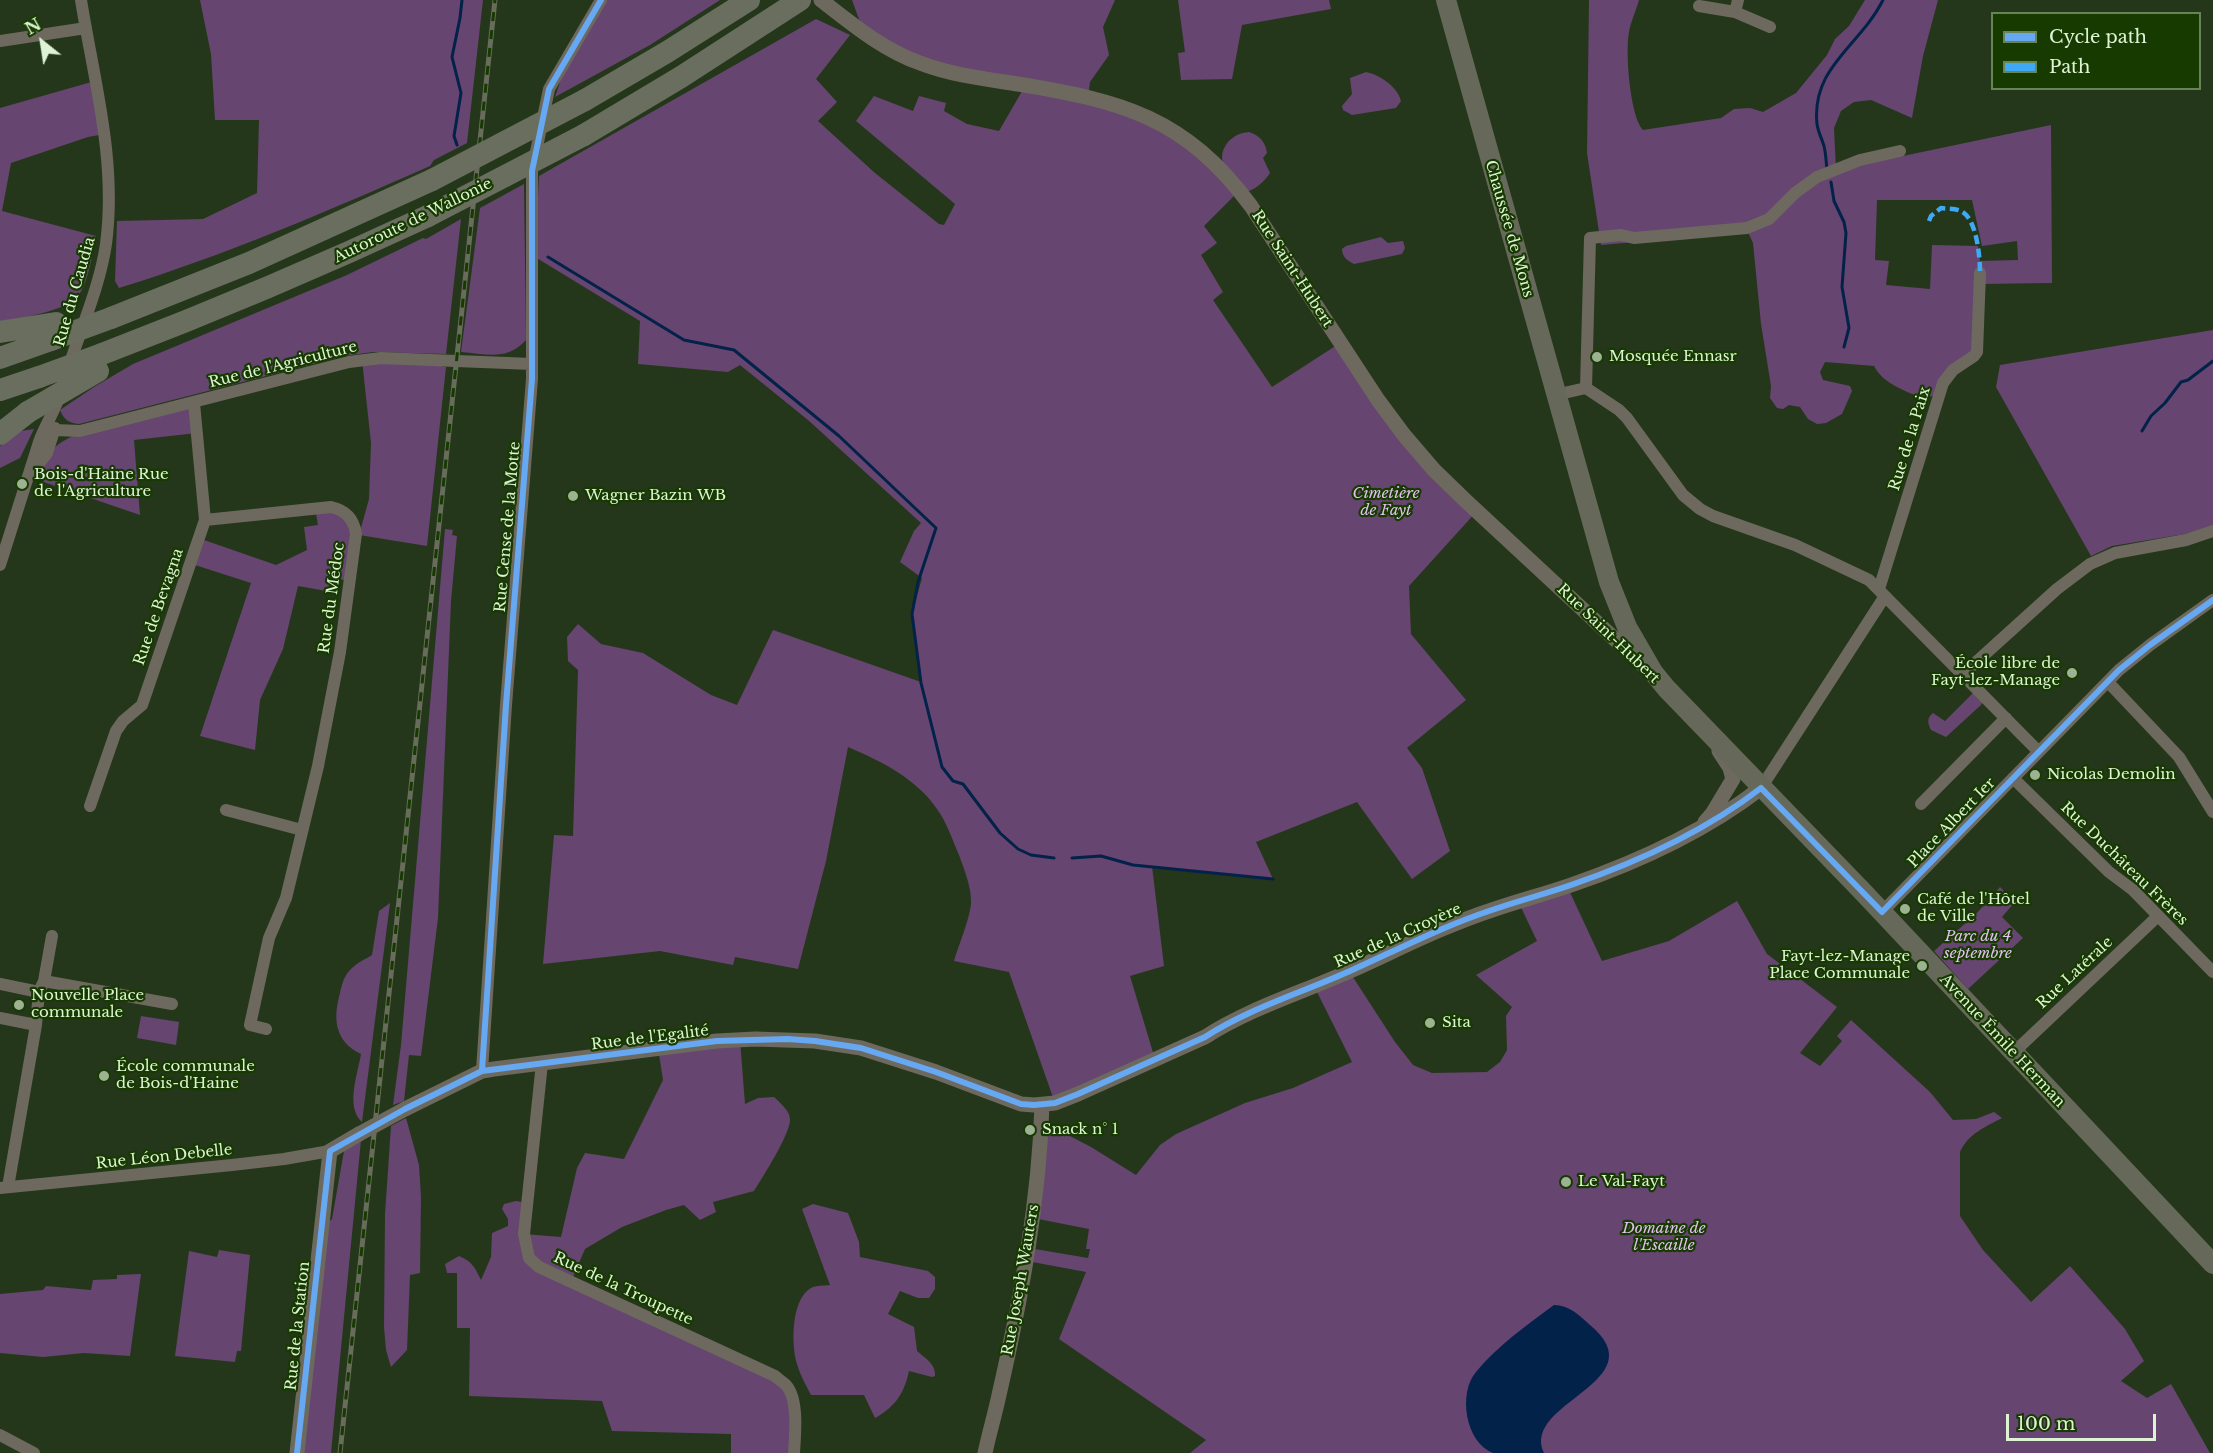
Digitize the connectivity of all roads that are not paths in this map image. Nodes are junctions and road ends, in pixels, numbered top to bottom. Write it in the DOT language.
graph roads {
  1 [pos="81,0"];
  2 [pos="601,0"];
  3 [pos="749,0"];
  4 [pos="821,0"];
  5 [pos="1446,0"];
  6 [pos="800,1"];
  7 [pos="1699,6"];
  8 [pos="1737,6"];
  9 [pos="1770,27"];
  10 [pos="86,28"];
  11 [pos="0,41"];
  12 [pos="1900,152"];
  13 [pos="1980,273"];
  14 [pos="0,332"];
  15 [pos="53,332"];
  16 [pos="0,358"];
  17 [pos="100,363"];
  18 [pos="532,364"];
  19 [pos="1586,388"];
  20 [pos="0,390"];
  21 [pos="1555,395"];
  22 [pos="194,403"];
  23 [pos="48,431"];
  24 [pos="0,434"];
  25 [pos="1572,458"];
  26 [pos="205,520"];
  27 [pos="2213,531"];
  28 [pos="0,565"];
  29 [pos="1608,582"];
  30 [pos="1882,592"];
  31 [pos="2213,600"];
  32 [pos="1598,618"];
  33 [pos="1628,636"];
  34 [pos="1963,674"];
  35 [pos="2108,682"];
  36 [pos="2006,718"];
  37 [pos="1716,742"];
  38 [pos="2038,751"];
  39 [pos="2013,778"];
  40 [pos="1761,788"];
  41 [pos="1921,804"];
  42 [pos="90,806"];
  43 [pos="226,810"];
  44 [pos="2213,812"];
  45 [pos="302,830"];
  46 [pos="1696,831"];
  47 [pos="1882,912"];
  48 [pos="2158,916"];
  49 [pos="52,936"];
  50 [pos="2213,972"];
  51 [pos="0,984"];
  52 [pos="41,986"];
  53 [pos="172,1004"];
  54 [pos="0,1018"];
  55 [pos="36,1025"];
  56 [pos="266,1029"];
  57 [pos="2013,1053"];
  58 [pos="542,1063"];
  59 [pos="482,1071"];
  60 [pos="1042,1105"];
  61 [pos="334,1149"];
  62 [pos="4,1187"];
  63 [pos="2213,1264"];
  64 [pos="0,1435"];
  65 [pos="34,1453"];
  66 [pos="297,1453"];
  67 [pos="794,1453"];
  68 [pos="985,1453"];
  1 -- 10 [label="street, Rue du Caudia"];
  2 -- 18 [label="street, Rue Cense de la Motte"];
  3 -- 15 [label="highway, Autoroute de Wallonie, bridge"];
  4 -- 32 [label="street, Rue Saint-Hubert"];
  5 -- 21 [label="main road, Chaussée de Mons"];
  6 -- 17 [label="highway, Autoroute de Wallonie, bridge"];
  7 -- 8 [label="street"];
  8 -- 9 [label="street"];
  10 -- 11 [label="street"];
  10 -- 23 [label="street, Rue du Caudia"];
  12 -- 19 [label="street"];
  13 -- 30 [label="street, Rue de la Paix"];
  14 -- 15 [label="highway"];
  15 -- 16 [label="highway, Autoroute de Wallonie"];
  17 -- 20 [label="highway, bridge"];
  17 -- 23 [label="highway, bridge"];
  18 -- 22 [label="street, Rue de l'Agriculture"];
  18 -- 59 [label="street, Rue Cense de la Motte"];
  19 -- 21 [label="street"];
  19 -- 30 [label="street"];
  21 -- 25 [label="main road, Chaussée de Mons"];
  22 -- 23 [label="street, Rue de l'Agriculture"];
  22 -- 26 [label="street, Rue de Bevagna"];
  23 -- 24 [label="highway"];
  23 -- 28 [label="street, Rue du Caudia"];
  25 -- 29 [label="main road, Avenue Émile Herman"];
  26 -- 42 [label="street, Rue de Bevagna"];
  26 -- 45 [label="street, Rue du Médoc"];
  27 -- 34 [label="street"];
  29 -- 32 [label="street"];
  29 -- 33 [label="main road, Avenue Émile Herman"];
  30 -- 34 [label="street"];
  30 -- 40 [label="street, Rue de la Paix"];
  31 -- 35 [label="street, Place Albert Ier"];
  32 -- 33 [label="street, Rue Saint-Hubert"];
  33 -- 37 [label="main road, Avenue Émile Herman"];
  34 -- 36 [label="street"];
  35 -- 38 [label="street, Place Albert Ier"];
  35 -- 44 [label="street"];
  36 -- 38 [label="street"];
  36 -- 41 [label="street"];
  37 -- 40 [label="main road, Avenue Émile Herman"];
  37 -- 46 [label="street, Rue de la Croyère"];
  38 -- 39 [label="street, Place Albert Ier"];
  39 -- 47 [label="street, Place Albert Ier"];
  39 -- 48 [label="street, Rue Duchâteau Frères"];
  40 -- 46 [label="street, Rue de la Croyère"];
  40 -- 47 [label="main road, Avenue Émile Herman"];
  43 -- 45 [label="street"];
  45 -- 56 [label="street, Rue du Médoc"];
  46 -- 60 [label="street, Rue de la Croyère"];
  47 -- 57 [label="main road, Avenue Émile Herman"];
  48 -- 50 [label="street, Rue Duchâteau Frères"];
  48 -- 57 [label="street, Rue Latérale"];
  49 -- 52 [label="street"];
  51 -- 52 [label="street"];
  52 -- 53 [label="street"];
  52 -- 55 [label="street"];
  54 -- 55 [label="street"];
  55 -- 62 [label="street"];
  57 -- 63 [label="main road, Avenue Émile Herman"];
  58 -- 59 [label="street, Rue de l'Egalité"];
  58 -- 60 [label="street, Rue de l'Egalité"];
  58 -- 67 [label="street, Rue de la Troupette"];
  59 -- 61 [label="street, Rue de l'Egalité, bridge"];
  60 -- 68 [label="street, Rue Joseph Wauters"];
  61 -- 62 [label="street, Rue Léon Debelle"];
  61 -- 66 [label="street, Rue de la Station"];
  64 -- 65 [label="street"];
}
